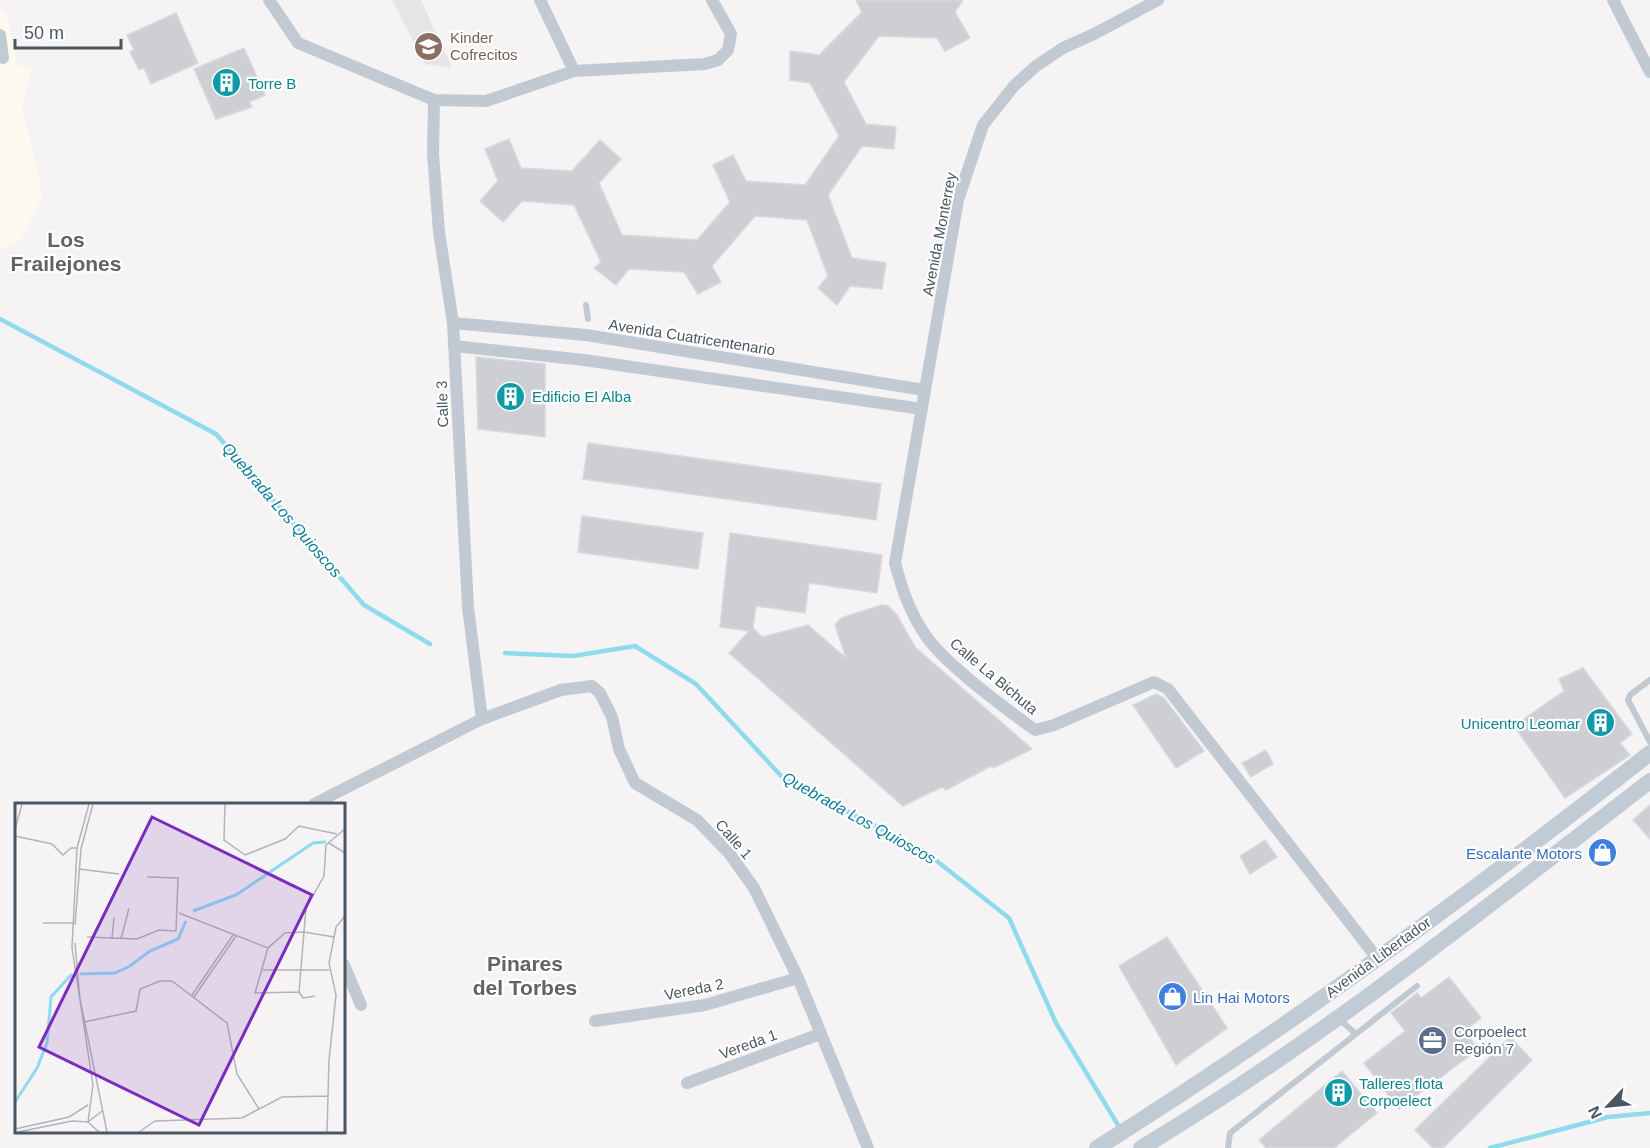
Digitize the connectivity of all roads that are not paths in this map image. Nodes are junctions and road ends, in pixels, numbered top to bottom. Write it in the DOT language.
graph roads {
  1 [pos="269,0"];
  2 [pos="540,0"];
  3 [pos="712,0"];
  4 [pos="1158,0"];
  5 [pos="1612,0"];
  6 [pos="0,35"];
  7 [pos="3,58"];
  8 [pos="574,71"];
  9 [pos="1650,72"];
  10 [pos="434,100"];
  11 [pos="586,305"];
  12 [pos="588,319"];
  13 [pos="453,323"];
  14 [pos="454,346"];
  15 [pos="924,390"];
  16 [pos="922,409"];
  17 [pos="1650,680"];
  18 [pos="482,718"];
  19 [pos="1650,742"];
  20 [pos="1650,753"];
  21 [pos="1650,781"];
  22 [pos="316,803"];
  23 [pos="1377,958"];
  24 [pos="345,967"];
  25 [pos="798,978"];
  26 [pos="1417,987"];
  27 [pos="361,1005"];
  28 [pos="1336,1017"];
  29 [pos="595,1021"];
  30 [pos="820,1034"];
  31 [pos="1356,1034"];
  32 [pos="687,1083"];
  33 [pos="868,1148"];
  34 [pos="1097,1148"];
  35 [pos="1141,1148"];
  36 [pos="1228,1148"];
  1 -- 10 [label="street"];
  2 -- 8 [label="street"];
  3 -- 8 [label="street"];
  4 -- 15 [label="street, Avenida Monterrey"];
  5 -- 9 [label="street"];
  6 -- 7 [label="street"];
  8 -- 10 [label="street"];
  10 -- 13 [label="street, Calle 3"];
  11 -- 12 [label="lane"];
  13 -- 14 [label="street, Calle 3"];
  13 -- 15 [label="street, Avenida Cuatricentenario"];
  14 -- 16 [label="street"];
  14 -- 18 [label="street, Calle 3"];
  15 -- 16 [label="street, Calle La Bichuta"];
  16 -- 23 [label="street, Calle La Bichuta"];
  17 -- 19 [label="lane"];
  18 -- 22 [label="street"];
  18 -- 25 [label="street, Calle 1"];
  20 -- 23 [label="main road, Avenida Libertador"];
  21 -- 28 [label="main road, Avenida Libertador"];
  23 -- 34 [label="main road, Avenida Libertador"];
  24 -- 27 [label="street"];
  25 -- 29 [label="street, Vereda 2"];
  25 -- 30 [label="street, Calle 1"];
  26 -- 31 [label="lane"];
  28 -- 31 [label="lane"];
  28 -- 35 [label="main road, Avenida Libertador"];
  30 -- 32 [label="street, Vereda 1"];
  30 -- 33 [label="street, Calle 1"];
  31 -- 36 [label="lane"];
}
